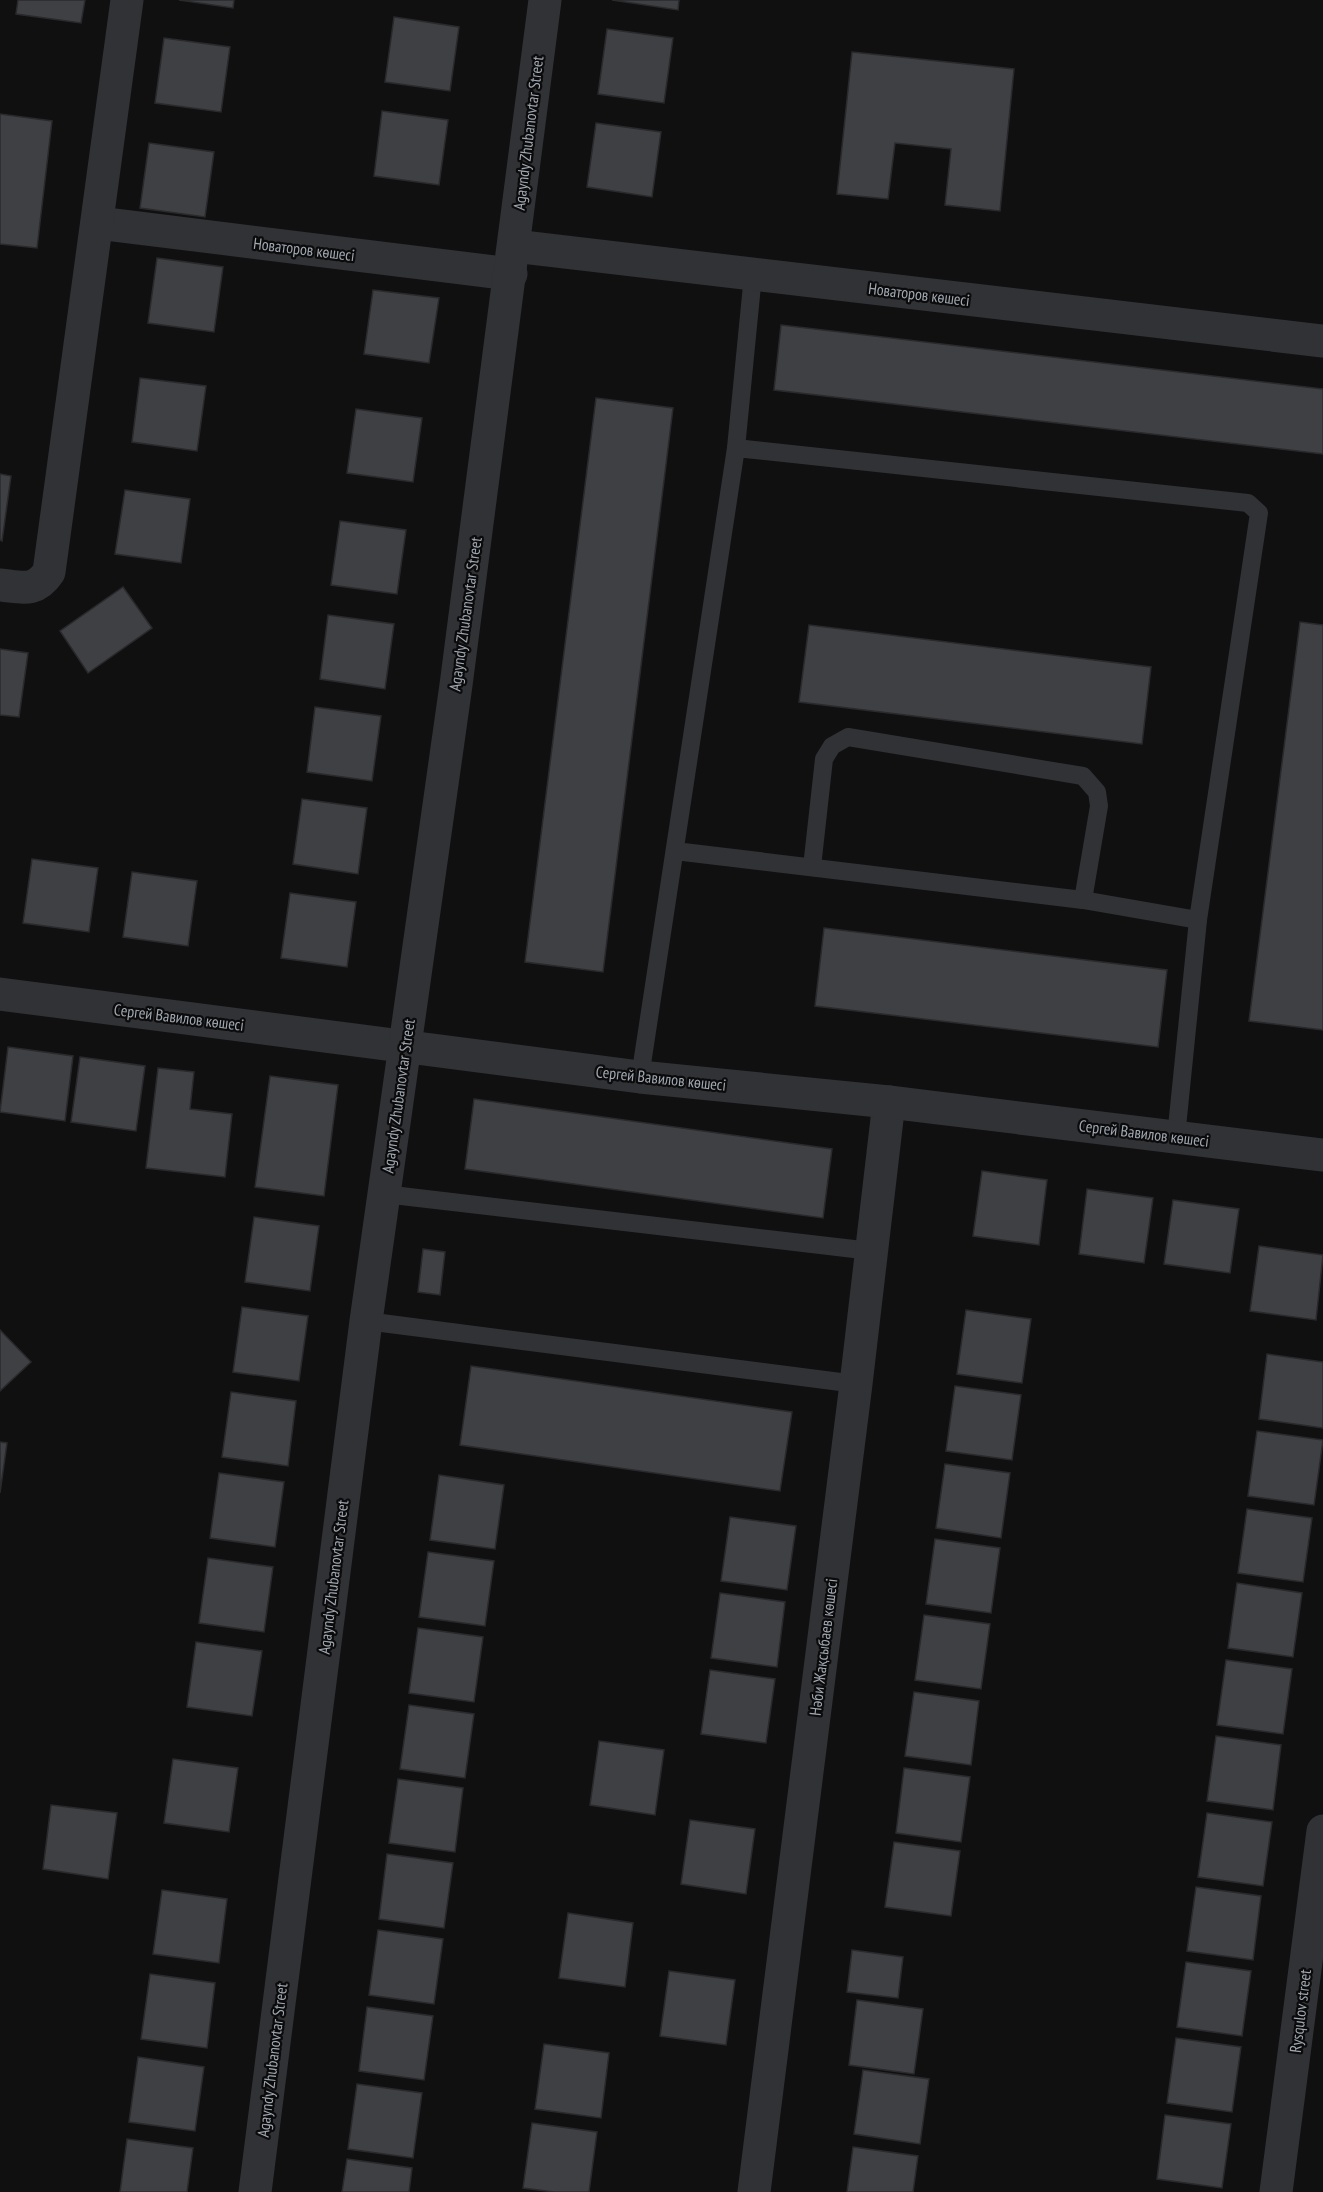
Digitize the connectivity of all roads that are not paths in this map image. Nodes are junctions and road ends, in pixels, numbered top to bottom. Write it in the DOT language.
graph roads {
  1 [pos="127,0"];
  2 [pos="545,0"];
  3 [pos="98,223"];
  4 [pos="513,260"];
  5 [pos="753,275"];
  6 [pos="1323,340"];
  7 [pos="736,447"];
  8 [pos="0,585"];
  9 [pos="675,851"];
  10 [pos="812,867"];
  11 [pos="1083,900"];
  12 [pos="1198,920"];
  13 [pos="0,994"];
  14 [pos="406,1046"];
  15 [pos="640,1077"];
  16 [pos="889,1102"];
  17 [pos="1176,1137"];
  18 [pos="1323,1155"];
  19 [pos="384,1194"];
  20 [pos="872,1251"];
  21 [pos="366,1321"];
  22 [pos="856,1384"];
  23 [pos="1323,1831"];
  24 [pos="255,2192"];
  25 [pos="754,2192"];
  26 [pos="1276,2192"];
  1 -- 3 [label="street"];
  2 -- 4 [label="street, Agayndy Zhubanovtar Street"];
  3 -- 4 [label="street, Новаторов көшесі"];
  3 -- 8 [label="street"];
  4 -- 5 [label="street, Новаторов көшесі"];
  4 -- 14 [label="street, Agayndy Zhubanovtar Street"];
  5 -- 6 [label="street, Новаторов көшесі"];
  5 -- 7 [label="lane"];
  7 -- 9 [label="lane"];
  7 -- 12 [label="lane"];
  9 -- 10 [label="lane"];
  9 -- 15 [label="lane"];
  10 -- 11 [label="lane"];
  10 -- 11 [label="lane"];
  11 -- 12 [label="lane"];
  12 -- 17 [label="lane"];
  13 -- 14 [label="street, Сергей Вавилов көшесі"];
  14 -- 15 [label="street, Сергей Вавилов көшесі"];
  14 -- 19 [label="street, Agayndy Zhubanovtar Street"];
  15 -- 16 [label="street, Сергей Вавилов көшесі"];
  16 -- 17 [label="street, Сергей Вавилов көшесі"];
  16 -- 20 [label="street, Нәби Жақсыбаев көшесі"];
  17 -- 18 [label="street, Сергей Вавилов көшесі"];
  19 -- 20 [label="lane"];
  19 -- 21 [label="street, Agayndy Zhubanovtar Street"];
  20 -- 22 [label="street, Нәби Жақсыбаев көшесі"];
  21 -- 22 [label="lane"];
  21 -- 24 [label="street, Agayndy Zhubanovtar Street"];
  22 -- 25 [label="street, Нәби Жақсыбаев көшесі"];
  23 -- 26 [label="street, Rysqulov street"];
}
